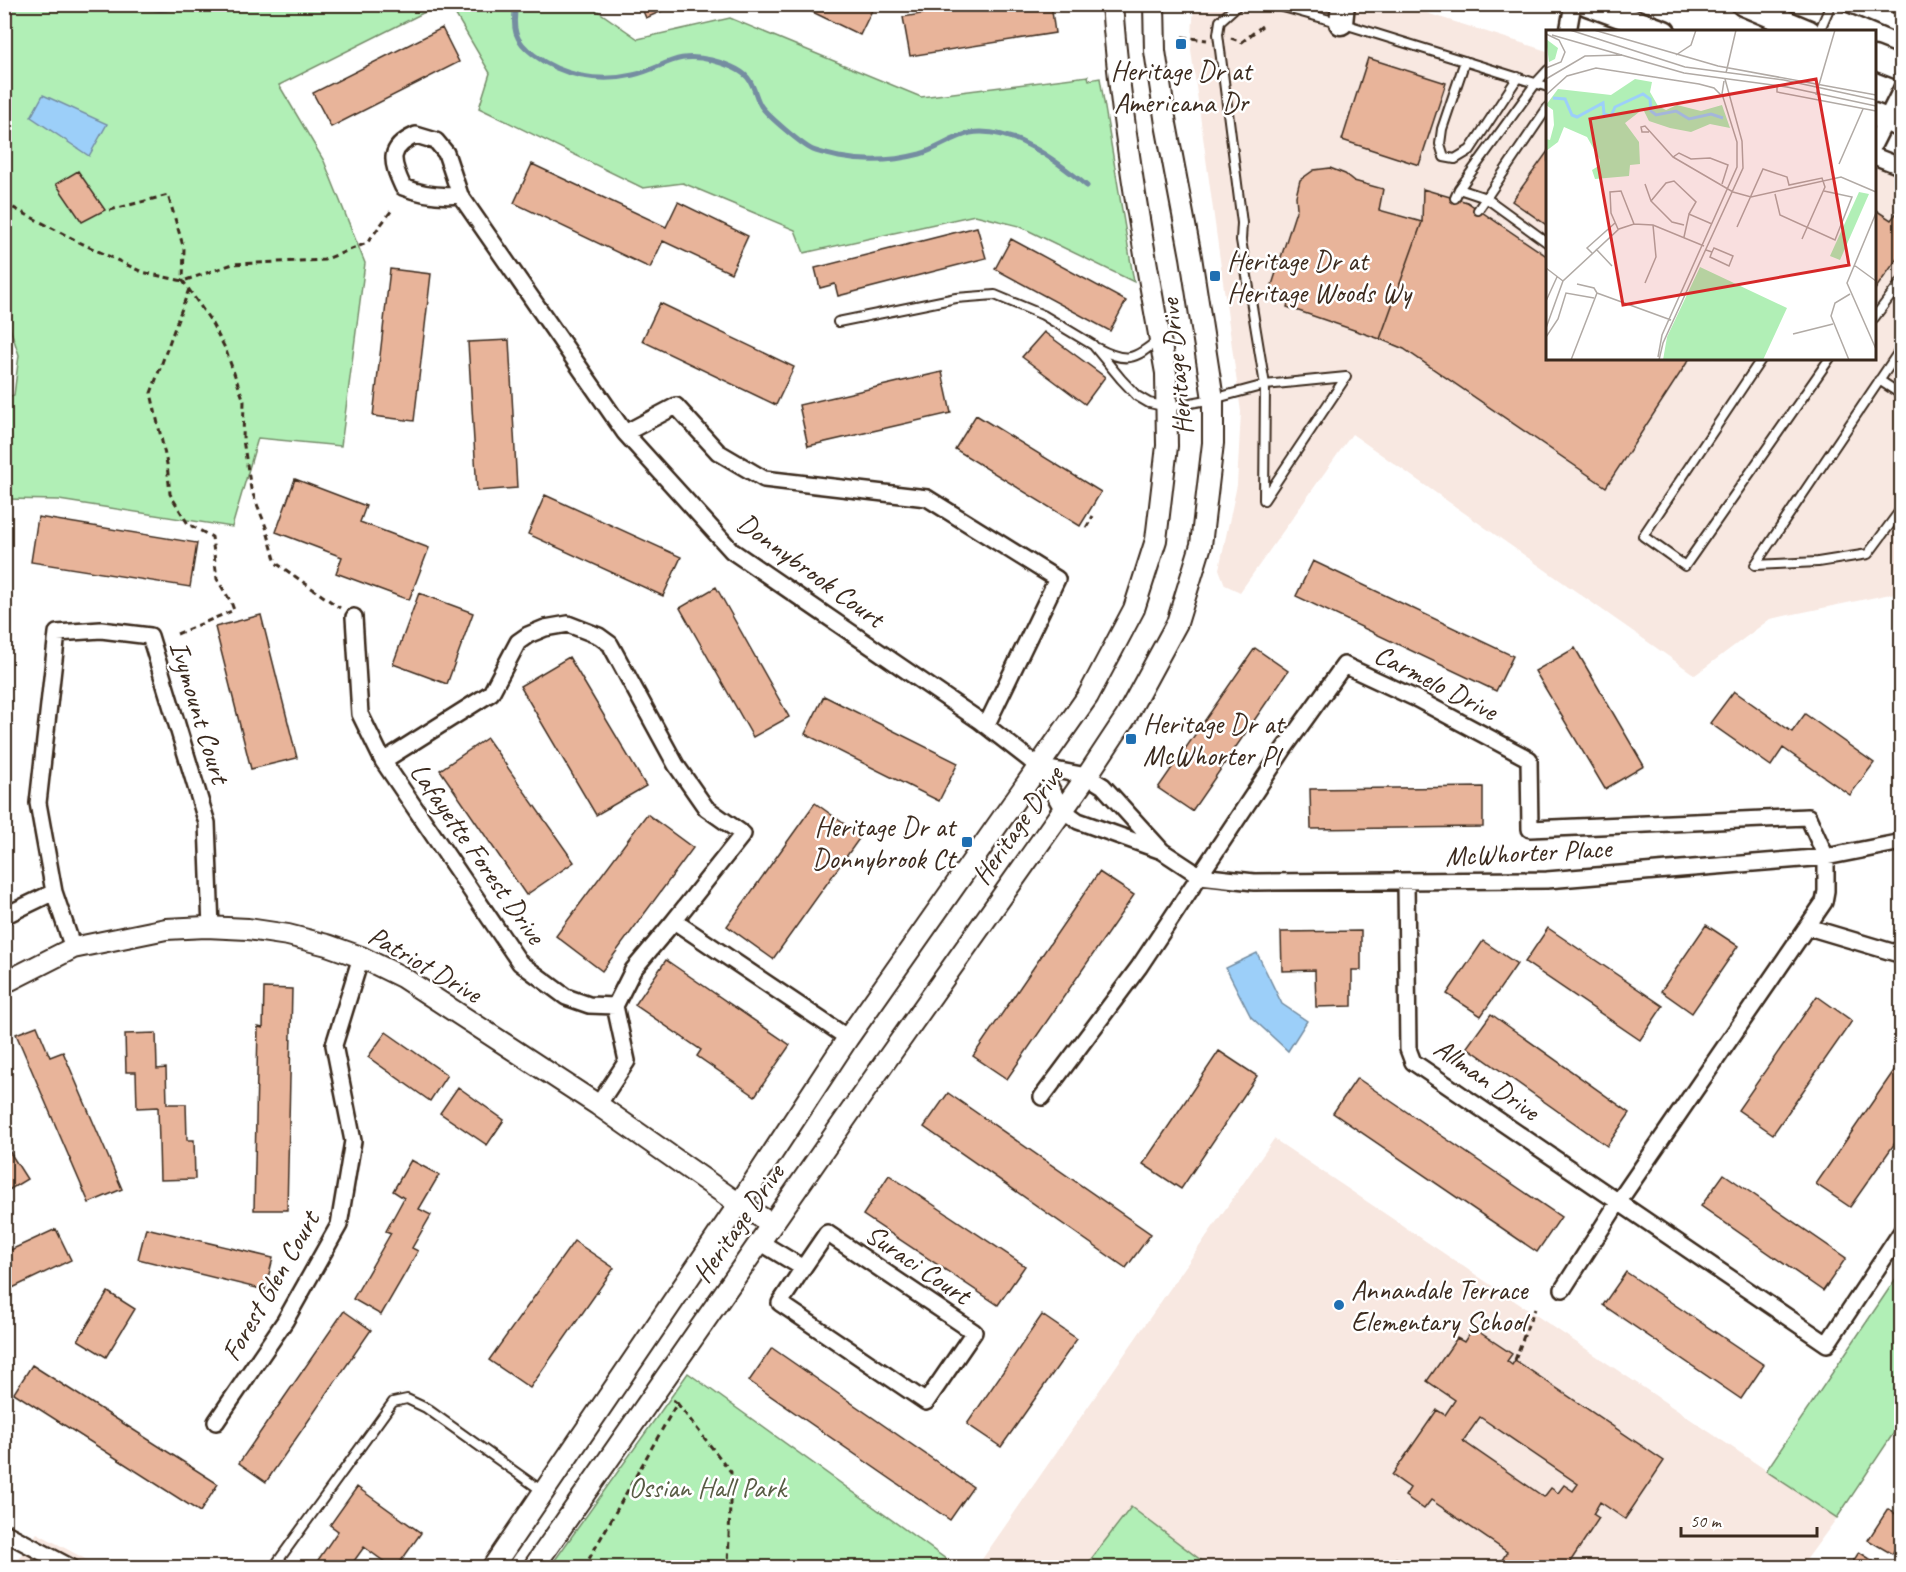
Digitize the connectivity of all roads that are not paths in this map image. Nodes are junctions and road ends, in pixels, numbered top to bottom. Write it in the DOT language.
graph roads {
  1 [pos="1107,4"];
  2 [pos="1112,4"];
  3 [pos="1154,4"];
  4 [pos="1239,4"];
  5 [pos="1272,4"];
  6 [pos="1573,4"];
  7 [pos="1587,4"];
  8 [pos="1743,4"];
  9 [pos="1831,4"];
  10 [pos="1850,4"];
  11 [pos="1891,4"];
  12 [pos="1342,14"];
  13 [pos="1884,19"];
  14 [pos="1902,26"];
  15 [pos="1114,30"];
  16 [pos="1568,30"];
  17 [pos="1659,30"];
  18 [pos="1804,30"];
  19 [pos="1820,30"];
  20 [pos="1876,58"];
  21 [pos="1465,61"];
  22 [pos="1902,69"];
  23 [pos="1546,72"];
  24 [pos="1518,77"];
  25 [pos="1536,83"];
  26 [pos="1546,86"];
  27 [pos="1902,88"];
  28 [pos="1546,110"];
  29 [pos="1888,120"];
  30 [pos="1876,142"];
  31 [pos="1876,156"];
  32 [pos="1902,167"];
  33 [pos="1459,189"];
  34 [pos="460,195"];
  35 [pos="1455,198"];
  36 [pos="1486,198"];
  37 [pos="1478,210"];
  38 [pos="1546,242"];
  39 [pos="1902,280"];
  40 [pos="1876,317"];
  41 [pos="838,322"];
  42 [pos="1160,339"];
  43 [pos="1093,345"];
  44 [pos="1902,347"];
  45 [pos="1761,360"];
  46 [pos="1829,360"];
  47 [pos="1879,380"];
  48 [pos="1265,385"];
  49 [pos="1902,395"];
  50 [pos="1214,399"];
  51 [pos="1168,407"];
  52 [pos="625,433"];
  53 [pos="1902,507"];
  54 [pos="348,613"];
  55 [pos="986,726"];
  56 [pos="383,760"];
  57 [pos="1039,766"];
  58 [pos="1087,776"];
  59 [pos="1063,810"];
  60 [pos="1902,842"];
  61 [pos="1162,851"];
  62 [pos="1826,857"];
  63 [pos="1200,876"];
  64 [pos="1406,882"];
  65 [pos="54,892"];
  66 [pos="4,916"];
  67 [pos="674,921"];
  68 [pos="1808,927"];
  69 [pos="211,928"];
  70 [pos="74,948"];
  71 [pos="1902,955"];
  72 [pos="361,957"];
  73 [pos="4,983"];
  74 [pos="615,1006"];
  75 [pos="848,1038"];
  76 [pos="1042,1097"];
  77 [pos="598,1105"];
  78 [pos="1619,1201"];
  79 [pos="739,1204"];
  80 [pos="772,1224"];
  81 [pos="1902,1231"];
  82 [pos="760,1242"];
  83 [pos="803,1268"];
  84 [pos="1563,1289"];
  85 [pos="216,1422"];
  86 [pos="544,1493"];
  87 [pos="4,1532"];
  88 [pos="64,1566"];
  89 [pos="273,1568"];
  90 [pos="492,1568"];
  91 [pos="533,1568"];
  1 -- 15 [label="street"];
  2 -- 15 [label="street, Heritage Drive"];
  3 -- 50 [label="street, Heritage Drive"];
  4 -- 48 [label="lane"];
  5 -- 12 [label="lane"];
  6 -- 16 [label="street"];
  7 -- 17 [label="main road"];
  8 -- 18 [label="main road"];
  9 -- 19 [label="lane"];
  10 -- 13 [label="street"];
  11 -- 13 [label="lane"];
  12 -- 21 [label="lane"];
  13 -- 14 [label="street"];
  15 -- 42 [label="street, Heritage Drive"];
  20 -- 22 [label="main road"];
  21 -- 24 [label="lane"];
  21 -- 24 [label="lane"];
  23 -- 25 [label="lane"];
  24 -- 25 [label="lane"];
  25 -- 26 [label="lane"];
  25 -- 33 [label="lane"];
  27 -- 29 [label="street"];
  28 -- 36 [label="lane"];
  29 -- 30 [label="street"];
  31 -- 32 [label="street"];
  33 -- 35 [label="lane"];
  33 -- 36 [label="lane"];
  34 -- 34 [label="street, Donnybrook Court"];
  34 -- 52 [label="street, Donnybrook Court"];
  36 -- 37 [label="lane"];
  36 -- 38 [label="lane"];
  39 -- 40 [label="lane"];
  41 -- 43 [label="lane"];
  42 -- 43 [label="lane"];
  42 -- 51 [label="street, Heritage Drive"];
  43 -- 51 [label="lane"];
  44 -- 47 [label="lane"];
  45 -- 46 [label="lane"];
  47 -- 49 [label="lane"];
  47 -- 53 [label="lane"];
  48 -- 48 [label="lane"];
  48 -- 50 [label="lane"];
  50 -- 51 [label="lane"];
  50 -- 58 [label="street, Heritage Drive"];
  51 -- 57 [label="street, Heritage Drive"];
  52 -- 55 [label="street, Donnybrook Court"];
  52 -- 55 [label="street, Donnybrook Court"];
  54 -- 56 [label="street"];
  55 -- 57 [label="street, Donnybrook Court"];
  56 -- 67 [label="street, Lafayette Forest Drive"];
  56 -- 74 [label="street, Lafayette Forest Drive"];
  57 -- 58 [label="street, McWhorter Place"];
  57 -- 59 [label="street"];
  57 -- 75 [label="street, Heritage Drive"];
  58 -- 59 [label="street, Heritage Drive"];
  58 -- 61 [label="street, McWhorter Place"];
  59 -- 61 [label="street, McWhorter Place"];
  59 -- 80 [label="street, Heritage Drive"];
  60 -- 62 [label="street, McWhorter Place"];
  61 -- 63 [label="street, McWhorter Place"];
  62 -- 63 [label="street, Carmelo Drive"];
  62 -- 64 [label="street, McWhorter Place"];
  62 -- 68 [label="street"];
  63 -- 64 [label="street, McWhorter Place"];
  63 -- 76 [label="street, Carmelo Drive"];
  64 -- 78 [label="street, Allman Drive"];
  65 -- 66 [label="street"];
  65 -- 69 [label="street, Ivymount Court"];
  65 -- 70 [label="street, Ivymount Court"];
  67 -- 74 [label="street, Lafayette Forest Drive"];
  67 -- 75 [label="street"];
  68 -- 71 [label="street"];
  68 -- 78 [label="street"];
  69 -- 70 [label="street, Patriot Drive"];
  69 -- 72 [label="street, Patriot Drive"];
  70 -- 73 [label="street, Patriot Drive"];
  72 -- 77 [label="street, Patriot Drive"];
  72 -- 85 [label="street, Forest Glen Court"];
  74 -- 77 [label="street"];
  75 -- 79 [label="street, Heritage Drive"];
  77 -- 79 [label="street, Patriot Drive"];
  78 -- 81 [label="street, Allman Drive"];
  78 -- 84 [label="street"];
  79 -- 80 [label="street, Patriot Drive"];
  79 -- 86 [label="street, Heritage Drive"];
  80 -- 82 [label="street, Heritage Drive"];
  82 -- 83 [label="street"];
  82 -- 91 [label="street, Heritage Drive"];
  83 -- 83 [label="street, Suraci Court"];
  86 -- 89 [label="lane"];
  86 -- 90 [label="street, Heritage Drive"];
  87 -- 88 [label="street"];
}
